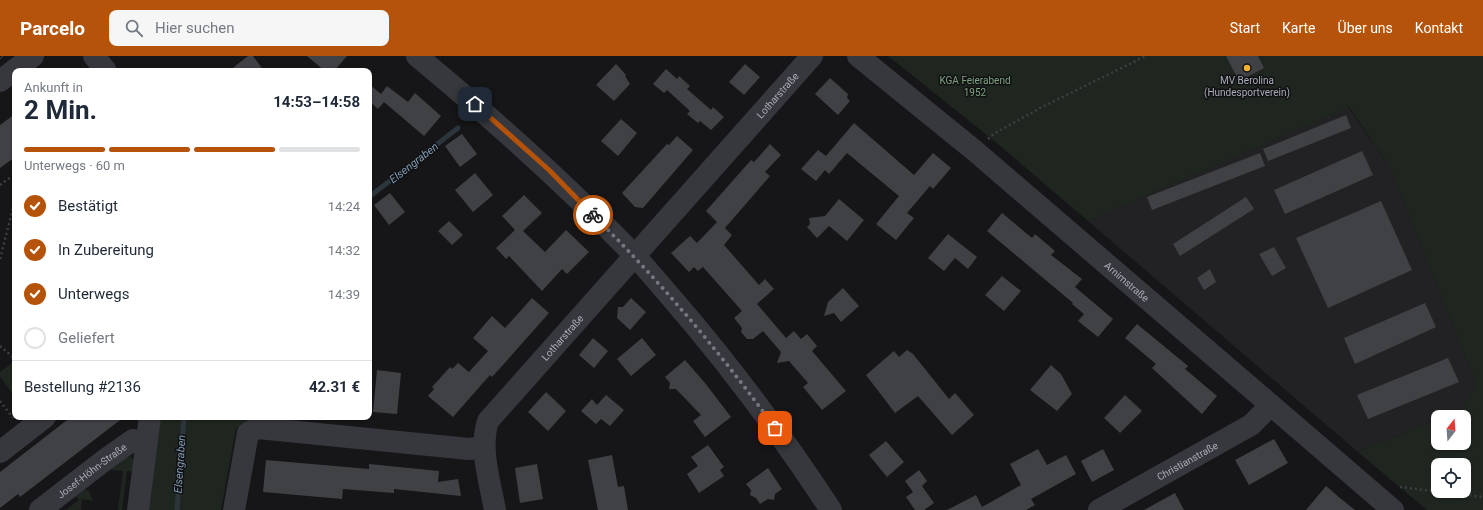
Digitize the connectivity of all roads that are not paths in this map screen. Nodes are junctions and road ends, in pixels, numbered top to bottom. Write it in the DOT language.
graph roads {
  1 [pos="33,56"];
  2 [pos="94,56"];
  3 [pos="417,56"];
  4 [pos="812,56"];
  5 [pos="858,56"];
  6 [pos="18,68"];
  7 [pos="104,68"];
  8 [pos="12,73"];
  9 [pos="0,82"];
  10 [pos="635,256"];
  11 [pos="1271,405"];
  12 [pos="41,420"];
  13 [pos="150,420"];
  14 [pos="146,442"];
  15 [pos="484,447"];
  16 [pos="0,452"];
  17 [pos="40,510"];
  18 [pos="138,510"];
  19 [pos="234,510"];
  20 [pos="495,510"];
  21 [pos="831,510"];
  22 [pos="1099,510"];
  23 [pos="1393,510"];
  1 -- 6 [label="street"];
  2 -- 7 [label="street"];
  3 -- 10 [label="street"];
  4 -- 10 [label="street, Lotharstraße"];
  5 -- 11 [label="street, Arnimstraße"];
  8 -- 9 [label="street"];
  10 -- 15 [label="street, Lotharstraße"];
  10 -- 21 [label="street"];
  11 -- 22 [label="street, Christianstraße"];
  11 -- 23 [label="street, Arnimstraße"];
  12 -- 16 [label="street"];
  13 -- 14 [label="street"];
  14 -- 17 [label="street, Josef-Höhn-Straße"];
  14 -- 18 [label="street"];
  15 -- 19 [label="street"];
  15 -- 20 [label="street, Lotharstraße"];
}
